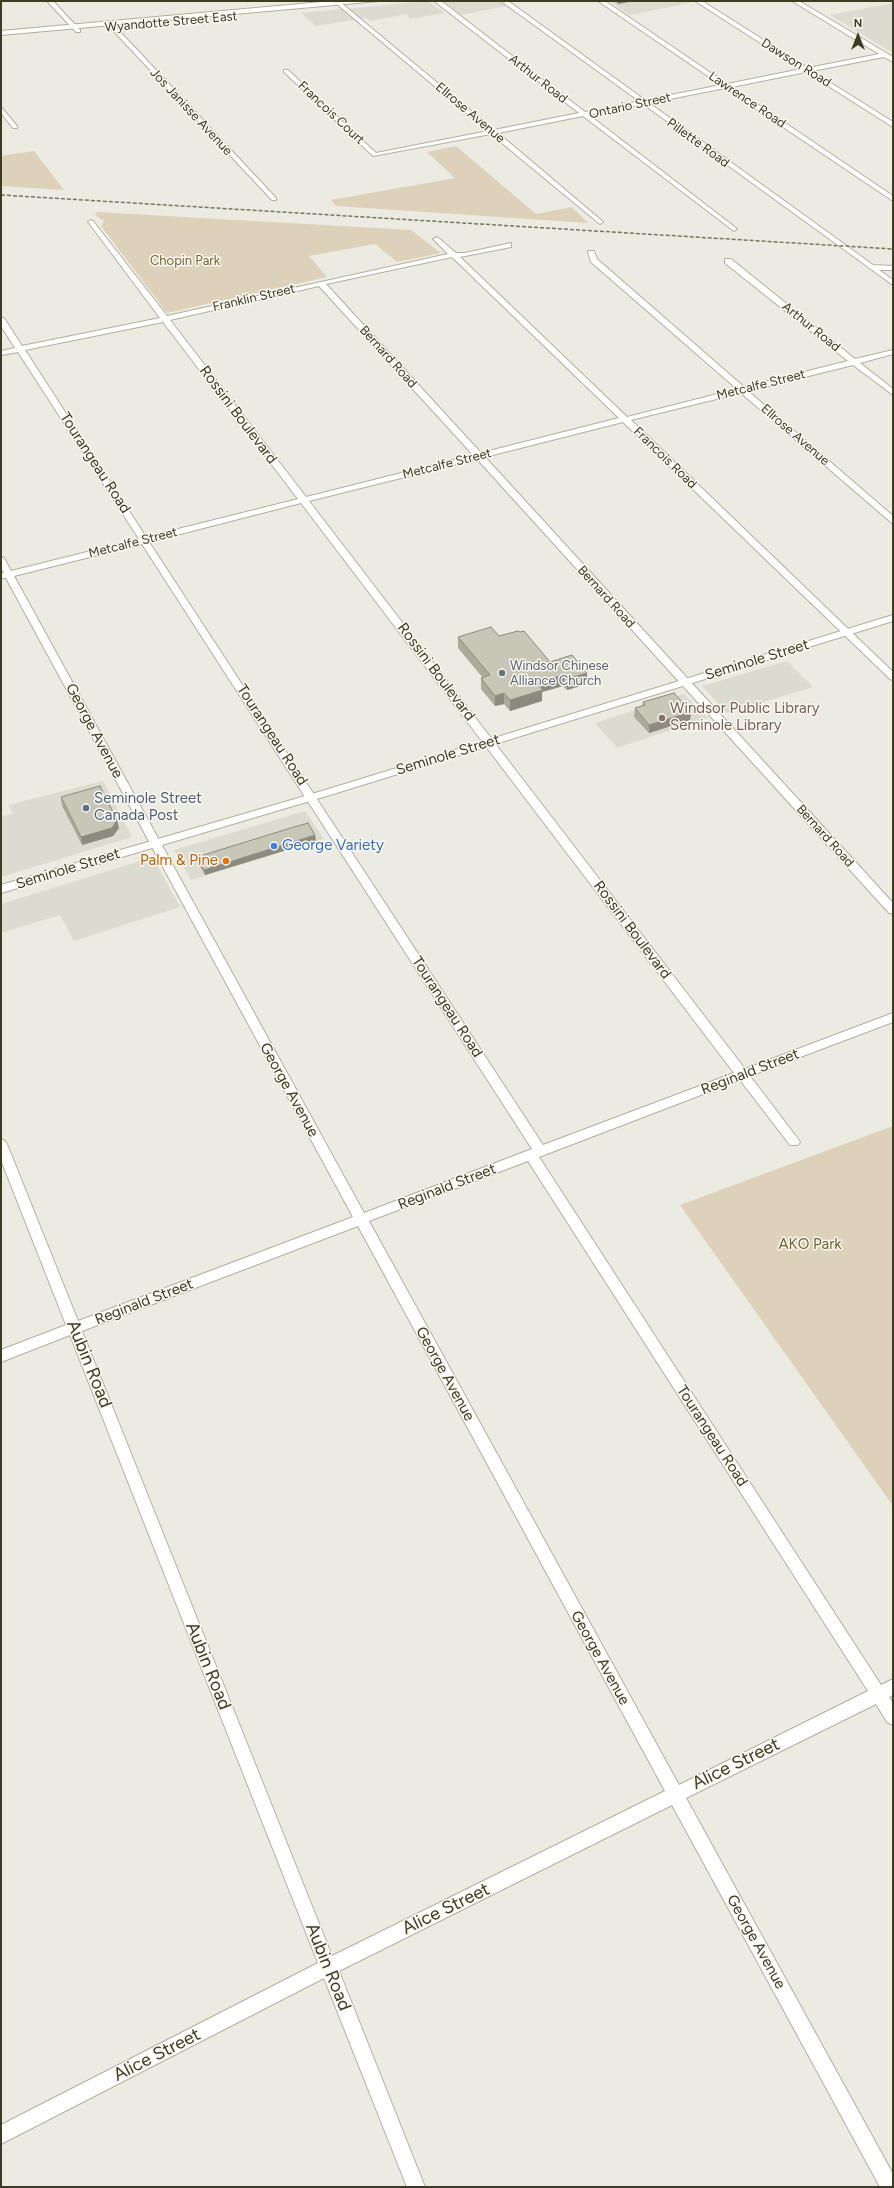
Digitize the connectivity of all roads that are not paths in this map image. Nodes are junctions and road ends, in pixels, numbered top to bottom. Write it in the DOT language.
graph roads {
  1 [pos="50,1"];
  2 [pos="376,1"];
  3 [pos="437,1"];
  4 [pos="504,1"];
  5 [pos="601,1"];
  6 [pos="698,1"];
  7 [pos="795,1"];
  8 [pos="340,4"];
  9 [pos="110,26"];
  10 [pos="76,28"];
  11 [pos="1,33"];
  12 [pos="1,38"];
  13 [pos="884,55"];
  14 [pos="893,60"];
  15 [pos="807,70"];
  16 [pos="286,71"];
  17 [pos="726,86"];
  18 [pos="644,103"];
  19 [pos="1,109"];
  20 [pos="585,115"];
  21 [pos="893,125"];
  22 [pos="15,127"];
  23 [pos="494,132"];
  24 [pos="376,155"];
  25 [pos="274,199"];
  26 [pos="893,199"];
  27 [pos="91,222"];
  28 [pos="600,222"];
  29 [pos="734,229"];
  30 [pos="437,239"];
  31 [pos="508,245"];
  32 [pos="591,253"];
  33 [pos="452,255"];
  34 [pos="728,261"];
  35 [pos="871,267"];
  36 [pos="893,268"];
  37 [pos="893,282"];
  38 [pos="321,283"];
  39 [pos="165,319"];
  40 [pos="1,320"];
  41 [pos="20,349"];
  42 [pos="893,352"];
  43 [pos="1,353"];
  44 [pos="854,362"];
  45 [pos="742,390"];
  46 [pos="893,393"];
  47 [pos="624,419"];
  48 [pos="478,456"];
  49 [pos="304,500"];
  50 [pos="893,522"];
  51 [pos="145,540"];
  52 [pos="1,560"];
  53 [pos="5,575"];
  54 [pos="893,618"];
  55 [pos="846,632"];
  56 [pos="893,677"];
  57 [pos="684,682"];
  58 [pos="489,743"];
  59 [pos="312,797"];
  60 [pos="154,843"];
  61 [pos="1,889"];
  62 [pos="893,910"];
  63 [pos="893,1017"];
  64 [pos="743,1074"];
  65 [pos="794,1142"];
  66 [pos="1,1144"];
  67 [pos="536,1153"];
  68 [pos="360,1220"];
  69 [pos="74,1328"];
  70 [pos="1,1356"];
  71 [pos="893,1687"];
  72 [pos="878,1694"];
  73 [pos="893,1717"];
  74 [pos="675,1794"];
  75 [pos="328,1967"];
  76 [pos="1,2135"];
  77 [pos="416,2187"];
  78 [pos="890,2187"];
  1 -- 10 [label="street"];
  2 -- 8 [label="street, Wyandotte Street East"];
  3 -- 20 [label="street, Arthur Road"];
  4 -- 18 [label="street, Pillette Road"];
  5 -- 17 [label="street, Lawrence Road"];
  6 -- 15 [label="street, Dawson Road"];
  7 -- 13 [label="street"];
  8 -- 9 [label="street, Wyandotte Street East"];
  8 -- 23 [label="street, Ellrose Avenue"];
  9 -- 10 [label="street, Wyandotte Street East"];
  9 -- 25 [label="street, Jos Janisse Avenue"];
  10 -- 11 [label="street, Wyandotte Street East"];
  10 -- 12 [label="street, Wyandotte Street East"];
  13 -- 14 [label="street"];
  13 -- 15 [label="street, Ontario Street"];
  15 -- 17 [label="street, Ontario Street"];
  15 -- 21 [label="street, Dawson Road"];
  16 -- 24 [label="street, Francois Court"];
  17 -- 18 [label="street, Ontario Street"];
  17 -- 26 [label="street, Lawrence Road"];
  18 -- 20 [label="street, Ontario Street"];
  18 -- 35 [label="street, Pillette Road"];
  19 -- 22 [label="street"];
  20 -- 23 [label="street, Ontario Street"];
  20 -- 29 [label="street, Arthur Road"];
  23 -- 24 [label="street, Ontario Street"];
  23 -- 28 [label="street, Ellrose Avenue"];
  27 -- 39 [label="street, Rossini Boulevard"];
  30 -- 33 [label="street, Francois Road"];
  31 -- 33 [label="street, Franklin Street"];
  32 -- 45 [label="street, Ellrose Avenue"];
  33 -- 38 [label="street, Franklin Street"];
  33 -- 47 [label="street, Francois Road"];
  34 -- 44 [label="street, Arthur Road"];
  35 -- 36 [label="street"];
  35 -- 37 [label="street, Pillette Road"];
  38 -- 39 [label="street, Franklin Street"];
  38 -- 48 [label="street, Bernard Road"];
  39 -- 41 [label="street, Franklin Street"];
  39 -- 49 [label="street, Rossini Boulevard"];
  40 -- 41 [label="street, Tourangeau Road"];
  41 -- 43 [label="street, Franklin Street"];
  41 -- 51 [label="street, Tourangeau Road"];
  42 -- 44 [label="street, Metcalfe Street"];
  44 -- 45 [label="street, Metcalfe Street"];
  44 -- 46 [label="street, Arthur Road"];
  45 -- 47 [label="street, Metcalfe Street"];
  45 -- 50 [label="street, Ellrose Avenue"];
  47 -- 48 [label="street, Metcalfe Street"];
  47 -- 55 [label="street, Francois Road"];
  48 -- 49 [label="street, Metcalfe Street"];
  48 -- 57 [label="street, Bernard Road"];
  49 -- 51 [label="street, Metcalfe Street"];
  49 -- 58 [label="street, Rossini Boulevard"];
  51 -- 53 [label="street, Metcalfe Street"];
  51 -- 59 [label="street, Tourangeau Road"];
  52 -- 53 [label="street, George Avenue"];
  53 -- 60 [label="street, George Avenue"];
  54 -- 55 [label="street, Seminole Street"];
  55 -- 56 [label="street, Francois Road"];
  55 -- 57 [label="street, Seminole Street"];
  57 -- 58 [label="street, Seminole Street"];
  57 -- 62 [label="street, Bernard Road"];
  58 -- 59 [label="street, Seminole Street"];
  58 -- 64 [label="street, Rossini Boulevard"];
  59 -- 60 [label="street, Seminole Street"];
  59 -- 67 [label="street, Tourangeau Road"];
  60 -- 61 [label="street, Seminole Street"];
  60 -- 68 [label="street, George Avenue"];
  63 -- 64 [label="street, Reginald Street"];
  64 -- 65 [label="street, Rossini Boulevard"];
  64 -- 67 [label="street, Reginald Street"];
  66 -- 69 [label="street, Aubin Road"];
  67 -- 68 [label="street, Reginald Street"];
  67 -- 72 [label="street, Tourangeau Road"];
  68 -- 69 [label="street, Reginald Street"];
  68 -- 74 [label="street, George Avenue"];
  69 -- 70 [label="street, Reginald Street"];
  69 -- 75 [label="street, Aubin Road"];
  71 -- 72 [label="street, Alice Street"];
  72 -- 73 [label="street, Tourangeau Road"];
  72 -- 74 [label="street, Alice Street"];
  74 -- 75 [label="street, Alice Street"];
  74 -- 78 [label="street, George Avenue"];
  75 -- 76 [label="street, Alice Street"];
  75 -- 77 [label="street, Aubin Road"];
}
